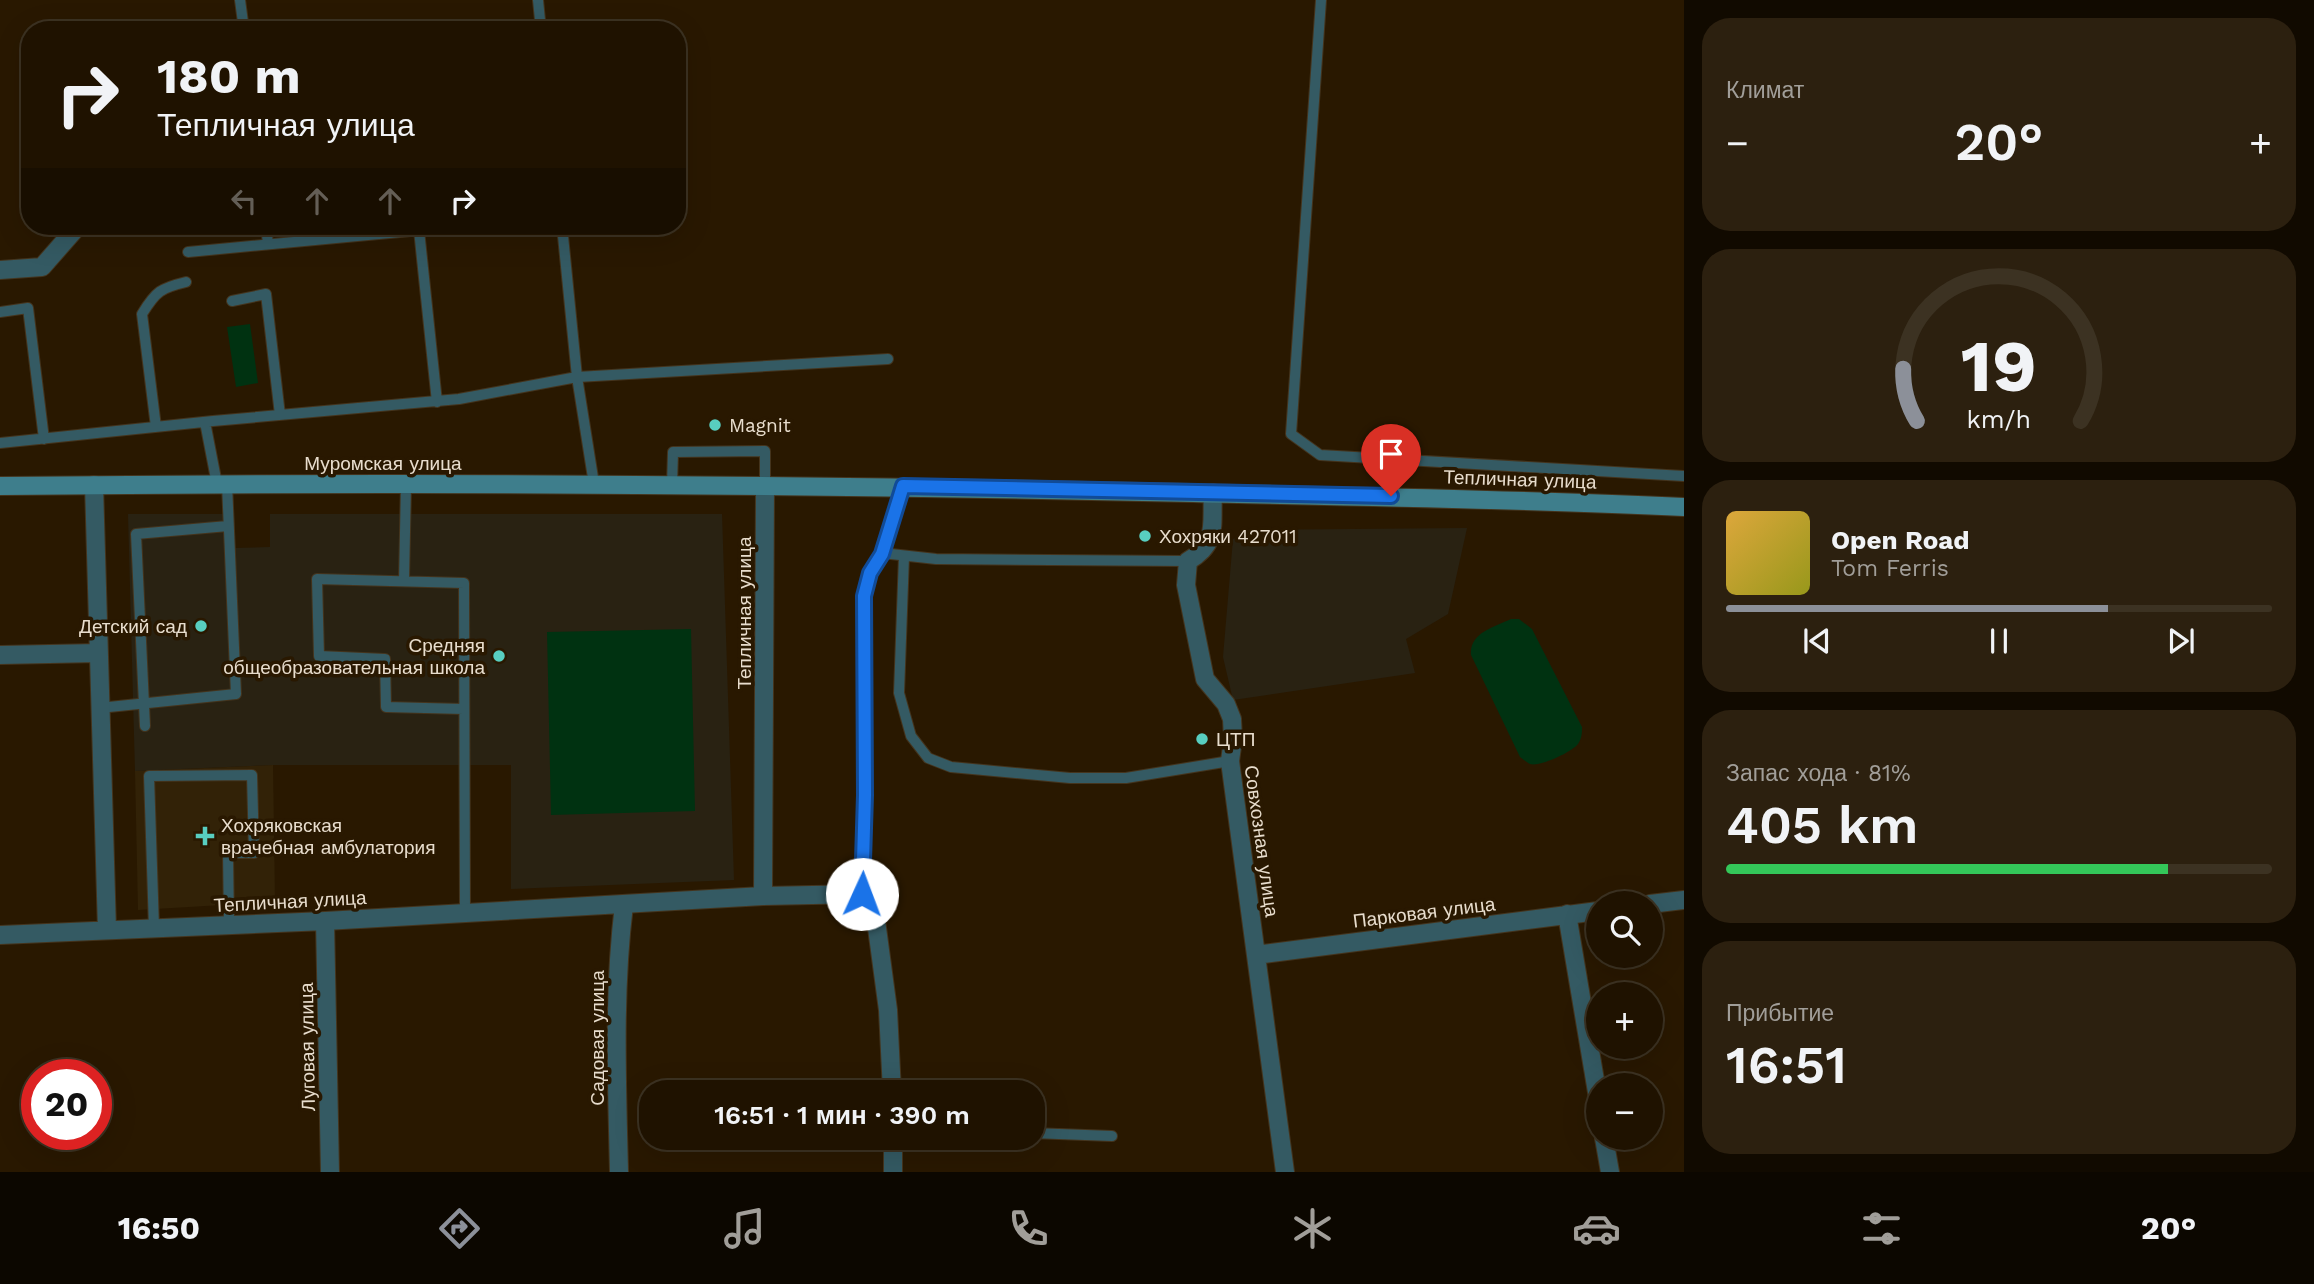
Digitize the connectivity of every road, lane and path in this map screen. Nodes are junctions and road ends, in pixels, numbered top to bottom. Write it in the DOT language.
graph roads {
  1 [pos="240,0"];
  2 [pos="538,0"];
  3 [pos="1321,0"];
  4 [pos="243,21"];
  5 [pos="540,21"];
  6 [pos="70,235"];
  7 [pos="267,235"];
  8 [pos="365,235"];
  9 [pos="420,235"];
  10 [pos="563,235"];
  11 [pos="268,244"];
  12 [pos="188,252"];
  13 [pos="0,270"];
  14 [pos="186,282"];
  15 [pos="232,301"];
  16 [pos="0,312"];
  17 [pos="888,359"];
  18 [pos="577,377"];
  19 [pos="437,402"];
  20 [pos="280,415"];
  21 [pos="205,422"];
  22 [pos="156,427"];
  23 [pos="44,439"];
  24 [pos="0,443"];
  25 [pos="1684,476"];
  26 [pos="222,484"];
  27 [pos="406,484"];
  28 [pos="594,484"];
  29 [pos="94,485"];
  30 [pos="673,485"];
  31 [pos="765,485"];
  32 [pos="0,486"];
  33 [pos="903,486"];
  34 [pos="1213,493"];
  35 [pos="1684,506"];
  36 [pos="228,526"];
  37 [pos="882,554"];
  38 [pos="904,556"];
  39 [pos="1188,561"];
  40 [pos="404,581"];
  41 [pos="98,653"];
  42 [pos="0,655"];
  43 [pos="144,703"];
  44 [pos="99,708"];
  45 [pos="464,709"];
  46 [pos="145,726"];
  47 [pos="1230,761"];
  48 [pos="862,894"];
  49 [pos="763,896"];
  50 [pos="1684,900"];
  51 [pos="1663,902"];
  52 [pos="624,905"];
  53 [pos="1586,912"];
  54 [pos="464,914"];
  55 [pos="1567,914"];
  56 [pos="325,921"];
  57 [pos="229,925"];
  58 [pos="154,928"];
  59 [pos="107,930"];
  60 [pos="0,935"];
  61 [pos="1256,955"];
  62 [pos="1594,1073"];
  63 [pos="891,1080"];
  64 [pos="1045,1133"];
  65 [pos="1112,1136"];
  66 [pos="893,1150"];
  67 [pos="1606,1150"];
  68 [pos="330,1172"];
  69 [pos="619,1172"];
  70 [pos="893,1172"];
  71 [pos="1285,1172"];
  72 [pos="1610,1172"];
  1 -- 4 [label="lane"];
  2 -- 5 [label="lane"];
  3 -- 25 [label="lane"];
  6 -- 13 [label="street"];
  7 -- 11 [label="lane"];
  8 -- 11 [label="lane"];
  9 -- 19 [label="lane"];
  10 -- 18 [label="lane"];
  11 -- 12 [label="lane"];
  14 -- 22 [label="lane"];
  15 -- 20 [label="lane"];
  16 -- 23 [label="lane"];
  17 -- 18 [label="lane"];
  18 -- 19 [label="lane"];
  18 -- 28 [label="lane"];
  19 -- 20 [label="lane"];
  20 -- 21 [label="lane"];
  21 -- 22 [label="lane"];
  21 -- 26 [label="lane"];
  22 -- 23 [label="lane"];
  23 -- 24 [label="lane"];
  26 -- 27 [label="street, Муромская улица"];
  26 -- 29 [label="street, Муромская улица"];
  26 -- 36 [label="lane"];
  27 -- 28 [label="street, Муромская улица"];
  27 -- 40 [label="lane"];
  28 -- 30 [label="street, Муромская улица"];
  29 -- 32 [label="street, Муромская улица"];
  29 -- 41 [label="street"];
  30 -- 31 [label="street, Муромская улица"];
  30 -- 31 [label="lane"];
  31 -- 33 [label="street, Тепличная улица"];
  31 -- 49 [label="street, Тепличная улица"];
  33 -- 34 [label="street, Тепличная улица"];
  33 -- 37 [label="lane"];
  34 -- 35 [label="street, Тепличная улица"];
  34 -- 39 [label="street"];
  36 -- 43 [label="lane"];
  36 -- 43 [label="lane"];
  37 -- 38 [label="lane"];
  37 -- 48 [label="lane"];
  38 -- 39 [label="lane"];
  38 -- 47 [label="lane"];
  39 -- 47 [label="street, Совхозная улица"];
  40 -- 45 [label="lane"];
  40 -- 45 [label="lane"];
  41 -- 42 [label="street"];
  41 -- 44 [label="street"];
  43 -- 44 [label="lane"];
  43 -- 46 [label="lane"];
  44 -- 59 [label="street"];
  45 -- 54 [label="lane"];
  47 -- 61 [label="street, Совхозная улица"];
  48 -- 49 [label="street"];
  48 -- 63 [label="street"];
  49 -- 52 [label="street, Тепличная улица"];
  50 -- 51 [label="street"];
  52 -- 54 [label="street, Тепличная улица"];
  52 -- 69 [label="street, Садовая улица"];
  53 -- 55 [label="street, Парковая улица"];
  54 -- 56 [label="street, Тепличная улица"];
  55 -- 61 [label="street, Парковая улица"];
  55 -- 62 [label="street"];
  56 -- 57 [label="street, Тепличная улица"];
  56 -- 68 [label="street, Луговая улица"];
  57 -- 58 [label="street, Тепличная улица"];
  57 -- 58 [label="lane"];
  58 -- 59 [label="street, Тепличная улица"];
  59 -- 60 [label="street, Тепличная улица"];
  61 -- 71 [label="street, Совхозная улица"];
  64 -- 65 [label="lane"];
  66 -- 70 [label="street"];
  67 -- 72 [label="street"];
}
